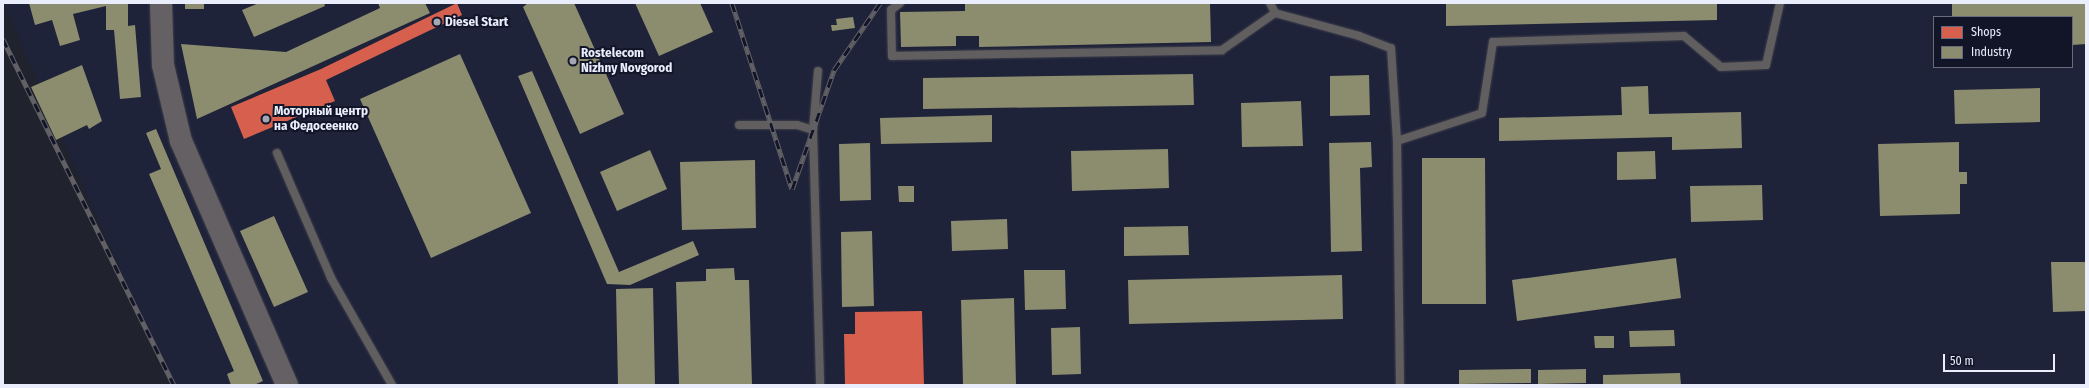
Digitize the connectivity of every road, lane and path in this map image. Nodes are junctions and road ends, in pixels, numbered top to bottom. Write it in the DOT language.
graph roads {
  1 [pos="161,3"];
  2 [pos="900,3"];
  3 [pos="1270,3"];
  4 [pos="1780,3"];
  5 [pos="1275,13"];
  6 [pos="818,70"];
  7 [pos="739,126"];
  8 [pos="813,130"];
  9 [pos="1397,141"];
  10 [pos="277,153"];
  11 [pos="287,385"];
  12 [pos="392,385"];
  13 [pos="820,385"];
  14 [pos="1400,385"];
  1 -- 11 [label="main road"];
  2 -- 5 [label="lane"];
  3 -- 5 [label="lane"];
  4 -- 9 [label="lane"];
  5 -- 9 [label="lane"];
  6 -- 8 [label="lane"];
  7 -- 8 [label="lane"];
  8 -- 13 [label="lane"];
  9 -- 14 [label="lane"];
  10 -- 12 [label="lane"];
}
